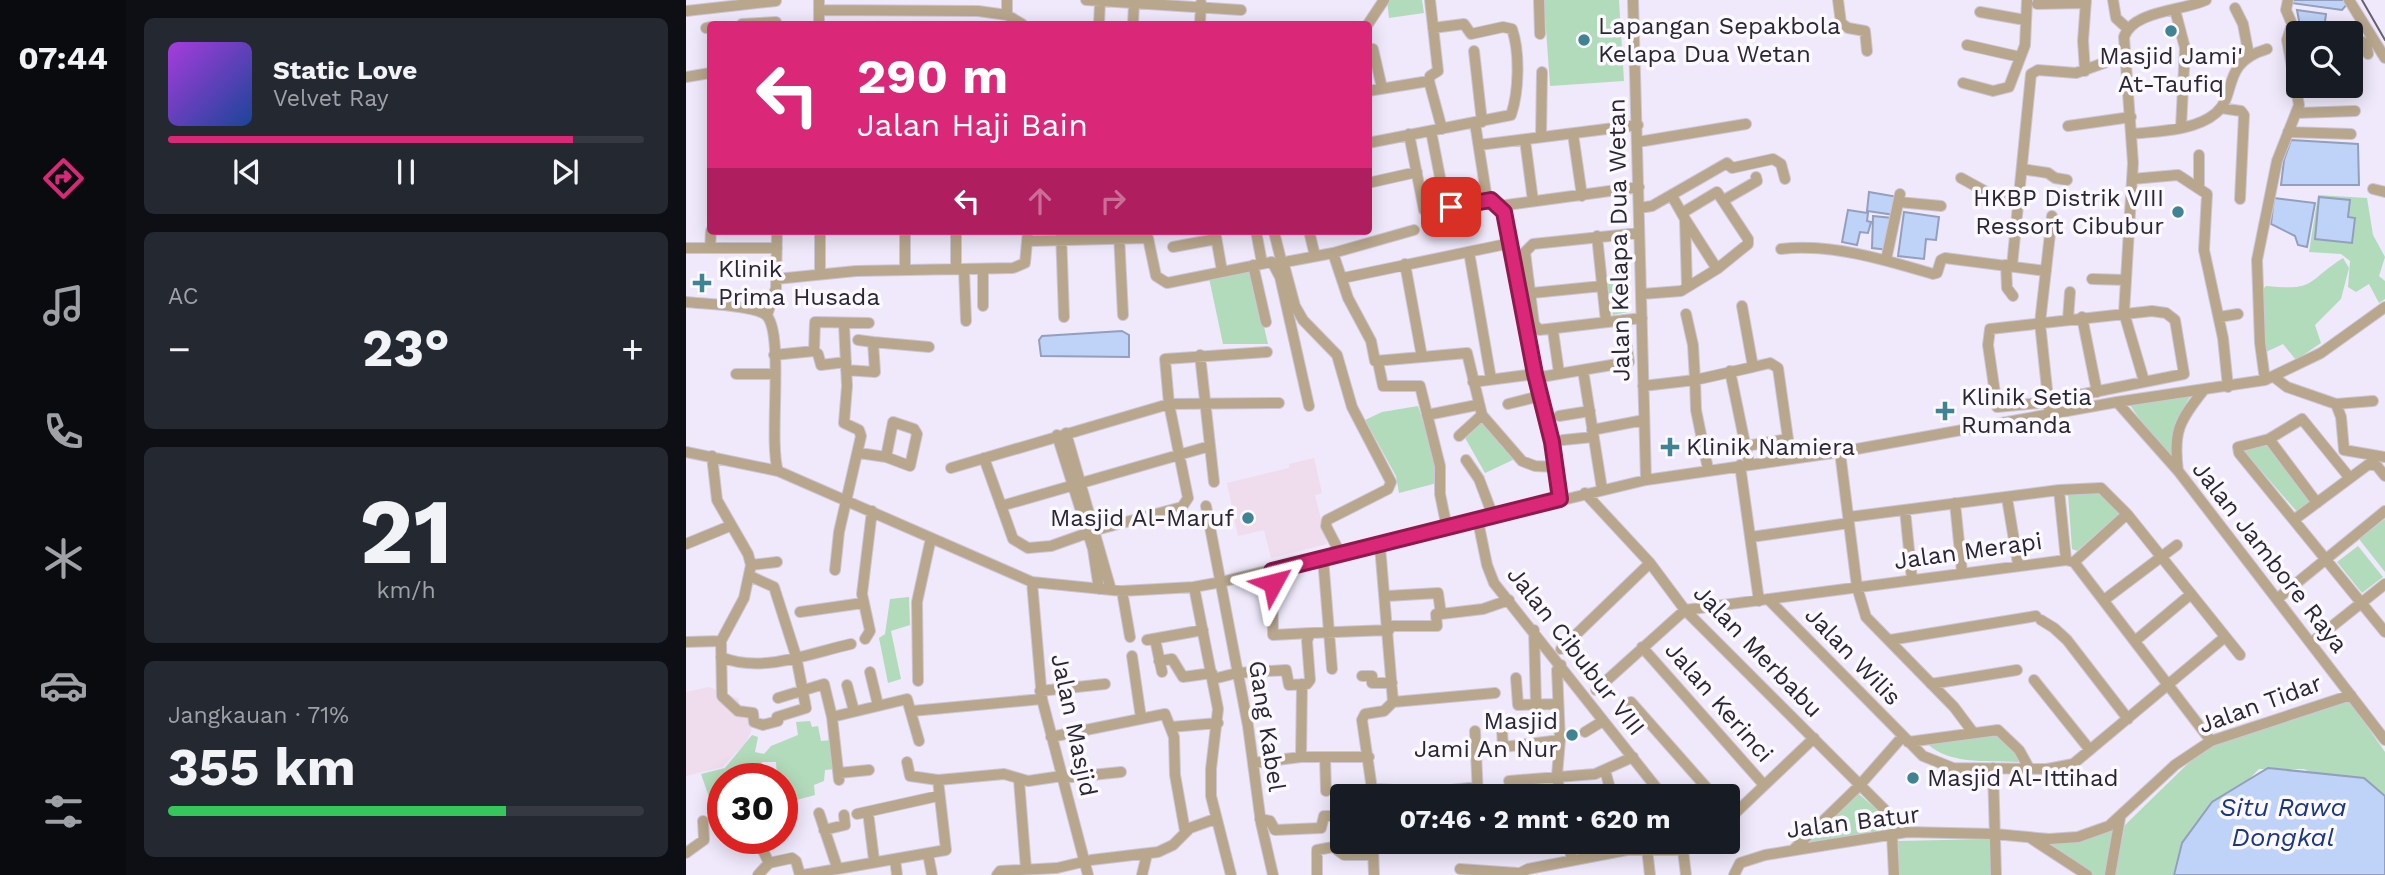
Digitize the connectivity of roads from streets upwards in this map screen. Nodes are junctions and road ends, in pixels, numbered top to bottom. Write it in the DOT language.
graph roads {
  1 [pos="776,0"];
  2 [pos="1007,0"];
  3 [pos="1086,0"];
  4 [pos="1384,0"];
  5 [pos="1430,0"];
  6 [pos="1539,0"];
  7 [pos="1633,0"];
  8 [pos="1839,0"];
  9 [pos="2113,0"];
  10 [pos="2206,0"];
  11 [pos="2288,0"];
  12 [pos="2349,0"];
  13 [pos="1100,2"];
  14 [pos="2032,2"];
  15 [pos="2086,2"];
  16 [pos="1133,3"];
  17 [pos="1201,4"];
  18 [pos="820,5"];
  19 [pos="873,5"];
  20 [pos="2235,8"];
  21 [pos="953,10"];
  22 [pos="1241,10"];
  23 [pos="2175,10"];
  24 [pos="686,11"];
  25 [pos="1980,12"];
  26 [pos="1007,15"];
  27 [pos="2025,20"];
  28 [pos="776,21"];
  29 [pos="953,21"];
  30 [pos="1017,21"];
  31 [pos="1099,21"];
  32 [pos="1133,21"];
  33 [pos="1370,21"];
  34 [pos="2291,21"];
  35 [pos="1433,28"];
  36 [pos="2128,29"];
  37 [pos="1540,34"];
  38 [pos="2363,42"];
  39 [pos="1967,46"];
  40 [pos="1372,49"];
  41 [pos="2267,49"];
  42 [pos="1474,51"];
  43 [pos="1867,51"];
  44 [pos="2368,54"];
  45 [pos="2126,55"];
  46 [pos="2249,56"];
  47 [pos="2020,57"];
  48 [pos="2385,58"];
  49 [pos="2085,71"];
  50 [pos="1542,72"];
  51 [pos="707,74"];
  52 [pos="686,77"];
  53 [pos="1429,81"];
  54 [pos="1963,83"];
  55 [pos="1382,88"];
  56 [pos="1372,90"];
  57 [pos="2298,98"];
  58 [pos="2221,108"];
  59 [pos="2355,111"];
  60 [pos="2298,113"];
  61 [pos="2131,117"];
  62 [pos="1479,122"];
  63 [pos="1746,124"];
  64 [pos="1638,125"];
  65 [pos="2068,126"];
  66 [pos="2181,127"];
  67 [pos="1437,130"];
  68 [pos="2288,132"];
  69 [pos="1409,134"];
  70 [pos="1573,134"];
  71 [pos="2132,134"];
  72 [pos="2351,134"];
  73 [pos="1541,137"];
  74 [pos="1525,140"];
  75 [pos="1372,142"];
  76 [pos="1639,142"];
  77 [pos="1479,145"];
  78 [pos="2199,155"];
  79 [pos="2022,169"];
  80 [pos="1417,172"];
  81 [pos="1756,177"];
  82 [pos="1961,178"];
  83 [pos="1784,179"];
  84 [pos="2132,179"];
  85 [pos="2067,180"];
  86 [pos="1372,182"];
  87 [pos="1639,187"];
  88 [pos="2201,187"];
  89 [pos="2373,189"];
  90 [pos="2385,192"];
  91 [pos="1582,196"];
  92 [pos="1672,196"];
  93 [pos="2239,199"];
  94 [pos="1724,200"];
  95 [pos="1533,201"];
  96 [pos="2019,201"];
  97 [pos="1495,203"];
  98 [pos="1941,206"];
  99 [pos="1446,208"];
  100 [pos="1639,208"];
  101 [pos="1684,216"];
  102 [pos="2052,216"];
  103 [pos="1413,230"];
  104 [pos="1639,233"];
  105 [pos="711,235"];
  106 [pos="777,235"];
  107 [pos="820,235"];
  108 [pos="905,235"];
  109 [pos="956,235"];
  110 [pos="1090,235"];
  111 [pos="1119,235"];
  112 [pos="1126,235"];
  113 [pos="1152,235"];
  114 [pos="1215,235"];
  115 [pos="1257,235"];
  116 [pos="1275,235"];
  117 [pos="1310,235"];
  118 [pos="1028,236"];
  119 [pos="1061,236"];
  120 [pos="1597,236"];
  121 [pos="1148,238"];
  122 [pos="1511,243"];
  123 [pos="1173,247"];
  124 [pos="686,248"];
  125 [pos="710,248"];
  126 [pos="777,248"];
  127 [pos="1781,249"];
  128 [pos="1469,252"];
  129 [pos="1333,253"];
  130 [pos="1315,256"];
  131 [pos="1886,260"];
  132 [pos="1283,261"];
  133 [pos="1262,263"];
  134 [pos="1405,264"];
  135 [pos="2009,265"];
  136 [pos="1717,269"];
  137 [pos="905,270"];
  138 [pos="960,270"];
  139 [pos="983,270"];
  140 [pos="1222,271"];
  141 [pos="2046,271"];
  142 [pos="820,274"];
  143 [pos="1343,278"];
  144 [pos="776,279"];
  145 [pos="2092,279"];
  146 [pos="2126,280"];
  147 [pos="1602,286"];
  148 [pos="1687,287"];
  149 [pos="2070,292"];
  150 [pos="1532,293"];
  151 [pos="1642,294"];
  152 [pos="2013,296"];
  153 [pos="686,302"];
  154 [pos="983,306"];
  155 [pos="1742,306"];
  156 [pos="2384,311"];
  157 [pos="2124,313"];
  158 [pos="1686,314"];
  159 [pos="2238,314"];
  160 [pos="1123,315"];
  161 [pos="767,316"];
  162 [pos="1064,317"];
  163 [pos="2082,317"];
  164 [pos="2219,317"];
  165 [pos="1642,318"];
  166 [pos="2068,319"];
  167 [pos="1623,320"];
  168 [pos="966,321"];
  169 [pos="1266,322"];
  170 [pos="1606,322"];
  171 [pos="869,323"];
  172 [pos="2040,323"];
  173 [pos="844,324"];
  174 [pos="1553,331"];
  175 [pos="858,340"];
  176 [pos="873,342"];
  177 [pos="929,347"];
  178 [pos="814,351"];
  179 [pos="1267,352"];
  180 [pos="775,355"];
  181 [pos="1200,355"];
  182 [pos="1422,357"];
  183 [pos="1377,364"];
  184 [pos="846,366"];
  185 [pos="1753,367"];
  186 [pos="1583,370"];
  187 [pos="1730,371"];
  188 [pos="1559,373"];
  189 [pos="736,374"];
  190 [pos="775,374"];
  191 [pos="1538,375"];
  192 [pos="1490,379"];
  193 [pos="2269,379"];
  194 [pos="1695,380"];
  195 [pos="1473,382"];
  196 [pos="2144,382"];
  197 [pos="1643,386"];
  198 [pos="2228,387"];
  199 [pos="2097,391"];
  200 [pos="2203,391"];
  201 [pos="1540,396"];
  202 [pos="2048,401"];
  203 [pos="2373,401"];
  204 [pos="2117,402"];
  205 [pos="1279,403"];
  206 [pos="1169,404"];
  207 [pos="1508,404"];
  208 [pos="2336,404"];
  209 [pos="1206,406"];
  210 [pos="1309,406"];
  211 [pos="1480,410"];
  212 [pos="1590,411"];
  213 [pos="1427,415"];
  214 [pos="2050,415"];
  215 [pos="1559,416"];
  216 [pos="1644,420"];
  217 [pos="1062,434"];
  218 [pos="1592,434"];
  219 [pos="1459,436"];
  220 [pos="2269,439"];
  221 [pos="1563,440"];
  222 [pos="1745,445"];
  223 [pos="1210,446"];
  224 [pos="686,452"];
  225 [pos="1840,452"];
  226 [pos="859,453"];
  227 [pos="1704,453"];
  228 [pos="712,456"];
  229 [pos="1180,456"];
  230 [pos="887,457"];
  231 [pos="2385,457"];
  232 [pos="984,458"];
  233 [pos="1466,460"];
  234 [pos="1745,464"];
  235 [pos="1555,467"];
  236 [pos="951,468"];
  237 [pos="1708,469"];
  238 [pos="778,471"];
  239 [pos="2179,472"];
  240 [pos="2385,476"];
  241 [pos="2349,477"];
  242 [pos="1646,480"];
  243 [pos="1214,482"];
  244 [pos="1077,483"];
  245 [pos="1602,489"];
  246 [pos="2059,490"];
  247 [pos="1585,493"];
  248 [pos="2007,498"];
  249 [pos="1560,499"];
  250 [pos="846,500"];
  251 [pos="1955,503"];
  252 [pos="2317,503"];
  253 [pos="1001,506"];
  254 [pos="1206,506"];
  255 [pos="1905,510"];
  256 [pos="872,511"];
  257 [pos="2385,511"];
  258 [pos="2127,514"];
  259 [pos="1493,516"];
  260 [pos="2295,519"];
  261 [pos="1849,520"];
  262 [pos="1478,521"];
  263 [pos="730,526"];
  264 [pos="1447,528"];
  265 [pos="1092,531"];
  266 [pos="1751,537"];
  267 [pos="931,538"];
  268 [pos="686,544"];
  269 [pos="2176,545"];
  270 [pos="1380,546"];
  271 [pos="1340,553"];
  272 [pos="2161,556"];
  273 [pos="1323,558"];
  274 [pos="2326,558"];
  275 [pos="2070,561"];
  276 [pos="777,562"];
  277 [pos="1650,563"];
  278 [pos="2018,564"];
  279 [pos="835,570"];
  280 [pos="751,571"];
  281 [pos="1272,571"];
  282 [pos="1962,572"];
  283 [pos="1912,580"];
  284 [pos="1028,581"];
  285 [pos="1221,582"];
  286 [pos="2385,584"];
  287 [pos="1194,587"];
  288 [pos="1857,587"];
  289 [pos="1111,590"];
  290 [pos="2191,594"];
  291 [pos="1387,596"];
  292 [pos="2277,599"];
  293 [pos="1509,600"];
  294 [pos="1763,600"];
  295 [pos="2104,600"];
  296 [pos="863,603"];
  297 [pos="2362,603"];
  298 [pos="1685,610"];
  299 [pos="800,612"];
  300 [pos="1441,614"];
  301 [pos="1389,628"];
  302 [pos="1203,630"];
  303 [pos="1329,630"];
  304 [pos="1534,630"];
  305 [pos="2385,632"];
  306 [pos="1310,633"];
  307 [pos="2225,637"];
  308 [pos="1130,638"];
  309 [pos="865,639"];
  310 [pos="1890,640"];
  311 [pos="721,641"];
  312 [pos="2135,641"];
  313 [pos="686,642"];
  314 [pos="2311,643"];
  315 [pos="851,644"];
  316 [pos="1642,647"];
  317 [pos="1561,649"];
  318 [pos="2240,655"];
  319 [pos="796,656"];
  320 [pos="1132,656"];
  321 [pos="721,657"];
  322 [pos="1561,664"];
  323 [pos="1332,668"];
  324 [pos="2017,670"];
  325 [pos="870,672"];
  326 [pos="1237,673"];
  327 [pos="1213,676"];
  328 [pos="1362,676"];
  329 [pos="1516,678"];
  330 [pos="2034,680"];
  331 [pos="918,681"];
  332 [pos="1392,683"];
  333 [pos="2169,683"];
  334 [pos="1105,684"];
  335 [pos="1302,684"];
  336 [pos="1931,684"];
  337 [pos="847,685"];
  338 [pos="803,689"];
  339 [pos="1596,690"];
  340 [pos="1495,693"];
  341 [pos="1041,695"];
  342 [pos="2351,695"];
  343 [pos="778,698"];
  344 [pos="1393,702"];
  345 [pos="1536,704"];
  346 [pos="1558,704"];
  347 [pos="878,705"];
  348 [pos="854,711"];
  349 [pos="912,711"];
  350 [pos="1620,711"];
  351 [pos="832,717"];
  352 [pos="1141,718"];
  353 [pos="2128,719"];
  354 [pos="1603,721"];
  355 [pos="1218,723"];
  356 [pos="1171,727"];
  357 [pos="1502,730"];
  358 [pos="1475,731"];
  359 [pos="1972,731"];
  360 [pos="1584,732"];
  361 [pos="1051,737"];
  362 [pos="1814,738"];
  363 [pos="1906,739"];
  364 [pos="1560,740"];
  365 [pos="2385,740"];
  366 [pos="919,741"];
  367 [pos="2211,741"];
  368 [pos="2090,750"];
  369 [pos="1301,757"];
  370 [pos="1325,757"];
  371 [pos="1368,757"];
  372 [pos="1633,757"];
  373 [pos="907,762"];
  374 [pos="1252,763"];
  375 [pos="1993,768"];
  376 [pos="2029,768"];
  377 [pos="869,770"];
  378 [pos="1605,771"];
  379 [pos="1121,772"];
  380 [pos="1557,775"];
  381 [pos="1062,777"];
  382 [pos="938,780"];
  383 [pos="1019,780"];
  384 [pos="1509,780"];
  385 [pos="1372,784"];
  386 [pos="1478,784"];
  387 [pos="1558,784"];
  388 [pos="1609,784"];
  389 [pos="1654,784"];
  390 [pos="1703,784"];
  391 [pos="1764,785"];
  392 [pos="1859,786"];
  393 [pos="1326,791"];
  394 [pos="939,796"];
  395 [pos="1740,807"];
  396 [pos="819,813"];
  397 [pos="844,815"];
  398 [pos="1330,817"];
  399 [pos="2120,818"];
  400 [pos="1215,819"];
  401 [pos="1260,819"];
  402 [pos="703,821"];
  403 [pos="824,830"];
  404 [pos="1185,831"];
  405 [pos="1907,832"];
  406 [pos="1892,834"];
  407 [pos="1995,834"];
  408 [pos="2030,838"];
  409 [pos="1330,848"];
  410 [pos="1793,850"];
  411 [pos="686,853"];
  412 [pos="1147,853"];
  413 [pos="765,854"];
  414 [pos="928,854"];
  415 [pos="1373,854"];
  416 [pos="1571,854"];
  417 [pos="1596,854"];
  418 [pos="1648,854"];
  419 [pos="1684,854"];
  420 [pos="1589,856"];
  421 [pos="895,859"];
  422 [pos="874,860"];
  423 [pos="1572,860"];
  424 [pos="769,863"];
  425 [pos="1084,863"];
  426 [pos="841,869"];
  427 [pos="1026,869"];
  428 [pos="1460,869"];
  429 [pos="1517,874"];
  430 [pos="758,875"];
  431 [pos="802,875"];
  432 [pos="897,875"];
  433 [pos="932,875"];
  434 [pos="997,875"];
  435 [pos="1088,875"];
  436 [pos="1142,875"];
  437 [pos="1231,875"];
  438 [pos="1273,875"];
  439 [pos="1317,875"];
  440 [pos="1374,875"];
  441 [pos="1650,875"];
  442 [pos="1686,875"];
  443 [pos="1734,875"];
  444 [pos="1894,875"];
  445 [pos="1996,875"];
  446 [pos="2087,875"];
  447 [pos="2110,875"];
  1 -- 24 [label="street"];
  1 -- 28 [label="street"];
  2 -- 26 [label="street"];
  3 -- 13 [label="street"];
  4 -- 33 [label="street"];
  5 -- 35 [label="street"];
  6 -- 37 [label="street"];
  7 -- 64 [label="street, Jalan Kelapa Dua Wetan"];
  8 -- 43 [label="street"];
  9 -- 36 [label="street"];
  10 -- 23 [label="street"];
  11 -- 34 [label="street"];
  12 -- 48 [label="street"];
  13 -- 16 [label="street"];
  13 -- 31 [label="street"];
  14 -- 15 [label="street"];
  14 -- 27 [label="street"];
  15 -- 49 [label="street"];
  16 -- 17 [label="street"];
  16 -- 32 [label="street"];
  17 -- 22 [label="street"];
  18 -- 19 [label="street"];
  19 -- 21 [label="street"];
  20 -- 46 [label="street"];
  21 -- 26 [label="street"];
  21 -- 29 [label="street"];
  23 -- 36 [label="street"];
  23 -- 66 [label="street"];
  25 -- 27 [label="street"];
  26 -- 30 [label="street"];
  27 -- 47 [label="street"];
  35 -- 53 [label="street"];
  35 -- 62 [label="street"];
  36 -- 45 [label="street"];
  38 -- 44 [label="street"];
  39 -- 47 [label="street"];
  40 -- 55 [label="street"];
  41 -- 46 [label="street"];
  42 -- 62 [label="street"];
  45 -- 49 [label="street"];
  45 -- 61 [label="street"];
  46 -- 58 [label="street"];
  47 -- 54 [label="street"];
  49 -- 79 [label="street"];
  50 -- 73 [label="street"];
  51 -- 52 [label="street"];
  53 -- 55 [label="street"];
  53 -- 67 [label="street"];
  55 -- 56 [label="street"];
  57 -- 60 [label="street"];
  58 -- 66 [label="street"];
  58 -- 93 [label="street"];
  59 -- 60 [label="street"];
  60 -- 68 [label="street"];
  61 -- 65 [label="street"];
  61 -- 71 [label="street"];
  62 -- 67 [label="street"];
  62 -- 77 [label="street"];
  63 -- 76 [label="street"];
  64 -- 70 [label="street"];
  64 -- 76 [label="street, Jalan Kelapa Dua Wetan"];
  66 -- 71 [label="street"];
  67 -- 69 [label="street"];
  67 -- 99 [label="street"];
  68 -- 72 [label="street"];
  68 -- 193 [label="street"];
  69 -- 75 [label="street"];
  69 -- 80 [label="street"];
  70 -- 73 [label="street"];
  70 -- 91 [label="street"];
  71 -- 84 [label="street"];
  73 -- 74 [label="street"];
  74 -- 77 [label="street"];
  74 -- 95 [label="street"];
  76 -- 87 [label="street, Jalan Kelapa Dua Wetan"];
  77 -- 97 [label="street"];
  78 -- 88 [label="street"];
  79 -- 85 [label="street"];
  79 -- 96 [label="street"];
  80 -- 86 [label="street"];
  80 -- 99 [label="street"];
  81 -- 94 [label="street"];
  82 -- 96 [label="street"];
  83 -- 92 [label="street"];
  84 -- 88 [label="street"];
  84 -- 146 [label="street"];
  87 -- 91 [label="street"];
  87 -- 100 [label="street, Jalan Kelapa Dua Wetan"];
  88 -- 164 [label="street"];
  89 -- 90 [label="street"];
  91 -- 95 [label="street"];
  92 -- 100 [label="street"];
  92 -- 101 [label="street"];
  94 -- 101 [label="street"];
  94 -- 136 [label="street"];
  95 -- 97 [label="street"];
  96 -- 135 [label="street"];
  97 -- 99 [label="street"];
  97 -- 122 [label="street"];
  98 -- 131 [label="street"];
  100 -- 104 [label="street, Jalan Kelapa Dua Wetan"];
  101 -- 136 [label="street"];
  101 -- 148 [label="street"];
  102 -- 141 [label="street"];
  103 -- 129 [label="street"];
  104 -- 120 [label="street"];
  104 -- 151 [label="street, Jalan Kelapa Dua Wetan"];
  105 -- 125 [label="street"];
  106 -- 126 [label="street"];
  107 -- 142 [label="street"];
  108 -- 137 [label="street"];
  109 -- 138 [label="street"];
  110 -- 119 [label="street"];
  111 -- 160 [label="street"];
  112 -- 121 [label="street"];
  113 -- 121 [label="street"];
  114 -- 123 [label="street"];
  114 -- 140 [label="street"];
  115 -- 133 [label="street"];
  116 -- 132 [label="street"];
  117 -- 130 [label="street"];
  118 -- 119 [label="street"];
  118 -- 139 [label="street"];
  119 -- 162 [label="street"];
  120 -- 147 [label="street"];
  120 -- 150 [label="street"];
  121 -- 140 [label="street"];
  122 -- 128 [label="street"];
  122 -- 191 [label="street"];
  124 -- 125 [label="street"];
  125 -- 126 [label="street"];
  126 -- 144 [label="street"];
  127 -- 131 [label="street"];
  128 -- 134 [label="street"];
  128 -- 192 [label="street"];
  129 -- 130 [label="street"];
  129 -- 143 [label="street"];
  130 -- 132 [label="street"];
  131 -- 135 [label="street"];
  132 -- 271 [label="street"];
  133 -- 140 [label="street"];
  133 -- 169 [label="street"];
  133 -- 210 [label="street"];
  134 -- 143 [label="street"];
  134 -- 182 [label="street"];
  135 -- 141 [label="street"];
  135 -- 152 [label="street"];
  136 -- 148 [label="street"];
  137 -- 138 [label="street"];
  137 -- 142 [label="street"];
  138 -- 139 [label="street"];
  138 -- 168 [label="street"];
  139 -- 154 [label="street"];
  141 -- 172 [label="street"];
  142 -- 144 [label="street"];
  143 -- 183 [label="street"];
  144 -- 161 [label="street"];
  145 -- 146 [label="street"];
  146 -- 157 [label="street"];
  147 -- 150 [label="street"];
  147 -- 170 [label="street"];
  148 -- 151 [label="street"];
  149 -- 166 [label="street"];
  150 -- 174 [label="street"];
  151 -- 165 [label="street, Jalan Kelapa Dua Wetan"];
  153 -- 161 [label="street"];
  155 -- 185 [label="street"];
  156 -- 193 [label="street"];
  157 -- 163 [label="street"];
  157 -- 196 [label="street"];
  157 -- 196 [label="street"];
  158 -- 194 [label="street"];
  159 -- 164 [label="street"];
  161 -- 180 [label="street"];
  163 -- 166 [label="street"];
  163 -- 199 [label="street"];
  164 -- 198 [label="street"];
  165 -- 167 [label="street"];
  165 -- 197 [label="street, Jalan Kelapa Dua Wetan"];
  166 -- 172 [label="street"];
  167 -- 170 [label="street"];
  167 -- 186 [label="street"];
  170 -- 174 [label="street"];
  171 -- 173 [label="street"];
  172 -- 202 [label="street"];
  172 -- 202 [label="street"];
  173 -- 178 [label="street"];
  173 -- 184 [label="street"];
  174 -- 188 [label="street"];
  175 -- 176 [label="street"];
  176 -- 177 [label="street"];
  176 -- 184 [label="street"];
  178 -- 180 [label="street"];
  178 -- 184 [label="street"];
  179 -- 181 [label="street"];
  180 -- 190 [label="street"];
  181 -- 206 [label="street"];
  181 -- 209 [label="street"];
  182 -- 183 [label="street"];
  182 -- 195 [label="street"];
  183 -- 213 [label="street"];
  184 -- 226 [label="street"];
  185 -- 187 [label="street"];
  185 -- 222 [label="street"];
  186 -- 188 [label="street"];
  186 -- 212 [label="street"];
  187 -- 194 [label="street"];
  187 -- 222 [label="street"];
  188 -- 191 [label="street"];
  189 -- 190 [label="street"];
  190 -- 238 [label="street"];
  191 -- 192 [label="street"];
  191 -- 201 [label="street"];
  192 -- 195 [label="street"];
  193 -- 198 [label="street"];
  193 -- 208 [label="street"];
  194 -- 197 [label="street"];
  194 -- 227 [label="street"];
  195 -- 211 [label="street"];
  196 -- 199 [label="street"];
  197 -- 216 [label="street, Jalan Kelapa Dua Wetan"];
  198 -- 200 [label="street"];
  199 -- 202 [label="street"];
  200 -- 204 [label="street"];
  200 -- 239 [label="street"];
  201 -- 207 [label="street"];
  201 -- 235 [label="street"];
  202 -- 214 [label="street"];
  203 -- 208 [label="street"];
  204 -- 214 [label="street"];
  204 -- 239 [label="street, Jalan Jambore Raya"];
  205 -- 209 [label="street"];
  206 -- 209 [label="street"];
  206 -- 217 [label="street"];
  206 -- 229 [label="street"];
  208 -- 231 [label="street"];
  209 -- 223 [label="street"];
  211 -- 213 [label="street"];
  211 -- 219 [label="street"];
  211 -- 235 [label="street"];
  212 -- 215 [label="street"];
  212 -- 218 [label="street"];
  213 -- 264 [label="street"];
  214 -- 225 [label="street"];
  216 -- 218 [label="street"];
  216 -- 242 [label="street, Jalan Kelapa Dua Wetan"];
  217 -- 232 [label="street"];
  217 -- 244 [label="street"];
  218 -- 221 [label="street"];
  218 -- 245 [label="street"];
  220 -- 241 [label="street"];
  220 -- 252 [label="street"];
  220 -- 260 [label="street"];
  222 -- 227 [label="street"];
  222 -- 234 [label="street"];
  223 -- 229 [label="street"];
  223 -- 243 [label="street"];
  224 -- 228 [label="street"];
  225 -- 234 [label="street"];
  225 -- 261 [label="street"];
  226 -- 230 [label="street"];
  226 -- 250 [label="street"];
  227 -- 237 [label="street"];
  228 -- 238 [label="street"];
  228 -- 263 [label="street"];
  229 -- 244 [label="street"];
  229 -- 265 [label="street"];
  232 -- 236 [label="street"];
  232 -- 253 [label="street"];
  233 -- 259 [label="street"];
  234 -- 237 [label="street"];
  234 -- 266 [label="street"];
  235 -- 249 [label="street"];
  237 -- 242 [label="street"];
  238 -- 250 [label="street"];
  239 -- 292 [label="street, Jalan Jambore Raya"];
  240 -- 241 [label="street"];
  241 -- 252 [label="street"];
  242 -- 245 [label="street"];
  244 -- 253 [label="street"];
  244 -- 265 [label="street"];
  245 -- 247 [label="street"];
  246 -- 248 [label="street"];
  246 -- 258 [label="street"];
  246 -- 275 [label="street"];
  247 -- 249 [label="street"];
  247 -- 277 [label="street, Jalan Merbabu"];
  248 -- 251 [label="street"];
  248 -- 278 [label="street"];
  249 -- 259 [label="street"];
  250 -- 256 [label="street"];
  250 -- 279 [label="street"];
  251 -- 255 [label="street"];
  251 -- 282 [label="street"];
  252 -- 260 [label="street"];
  253 -- 265 [label="street"];
  254 -- 285 [label="street, Gang Kabel"];
  255 -- 261 [label="street"];
  255 -- 283 [label="street"];
  256 -- 267 [label="street"];
  256 -- 296 [label="street"];
  257 -- 274 [label="street"];
  258 -- 272 [label="street"];
  258 -- 275 [label="street"];
  259 -- 262 [label="street"];
  260 -- 274 [label="street"];
  261 -- 266 [label="street"];
  261 -- 288 [label="street"];
  262 -- 264 [label="street"];
  262 -- 293 [label="street, Jalan Cibubur VIII"];
  263 -- 268 [label="street"];
  263 -- 280 [label="street"];
  264 -- 270 [label="street"];
  265 -- 289 [label="street"];
  266 -- 294 [label="street"];
  267 -- 284 [label="street"];
  267 -- 331 [label="street"];
  269 -- 272 [label="street"];
  270 -- 271 [label="street"];
  270 -- 291 [label="street"];
  271 -- 273 [label="street"];
  272 -- 290 [label="street"];
  272 -- 295 [label="street"];
  273 -- 281 [label="street"];
  273 -- 303 [label="street"];
  274 -- 292 [label="street"];
  274 -- 297 [label="street"];
  275 -- 278 [label="street, Jalan Merapi"];
  275 -- 295 [label="street, Jalan Merapi"];
  276 -- 280 [label="street"];
  277 -- 298 [label="street, Jalan Merbabu"];
  277 -- 317 [label="street"];
  278 -- 282 [label="street, Jalan Merapi"];
  280 -- 311 [label="street"];
  280 -- 319 [label="street"];
  281 -- 285 [label="street"];
  281 -- 306 [label="street"];
  282 -- 283 [label="street, Jalan Merapi"];
  283 -- 288 [label="street, Jalan Merapi"];
  284 -- 289 [label="street"];
  284 -- 341 [label="street, Jalan Masjid"];
  285 -- 287 [label="street"];
  285 -- 326 [label="street, Gang Kabel"];
  286 -- 297 [label="street"];
  287 -- 289 [label="street"];
  287 -- 302 [label="street"];
  288 -- 294 [label="street, Jalan Merapi"];
  288 -- 310 [label="street"];
  289 -- 308 [label="street"];
  290 -- 307 [label="street"];
  290 -- 312 [label="street"];
  291 -- 300 [label="street"];
  291 -- 301 [label="street"];
  292 -- 314 [label="street, Jalan Jambore Raya"];
  293 -- 300 [label="street"];
  293 -- 304 [label="street, Jalan Cibubur VIII"];
  294 -- 298 [label="street, Jalan Merapi"];
  294 -- 363 [label="street, Jalan Wilis"];
  295 -- 312 [label="street, Jalan Merapi"];
  296 -- 299 [label="street"];
  296 -- 309 [label="street"];
  297 -- 305 [label="street"];
  297 -- 314 [label="street"];
  298 -- 316 [label="street"];
  298 -- 362 [label="street, Jalan Merbabu"];
  300 -- 301 [label="street"];
  301 -- 303 [label="street"];
  301 -- 332 [label="street"];
  302 -- 327 [label="street"];
  302 -- 327 [label="street"];
  303 -- 306 [label="street"];
  303 -- 323 [label="street"];
  304 -- 322 [label="street, Jalan Cibubur VIII"];
  304 -- 345 [label="street"];
  306 -- 335 [label="street"];
  307 -- 318 [label="street"];
  307 -- 333 [label="street, Jalan Wilis"];
  310 -- 336 [label="street"];
  310 -- 353 [label="street"];
  311 -- 313 [label="street"];
  311 -- 321 [label="street"];
  312 -- 333 [label="street, Jalan Merapi"];
  314 -- 342 [label="street, Jalan Jambore Raya"];
  315 -- 319 [label="street"];
  316 -- 339 [label="street"];
  316 -- 391 [label="street, Jalan Kerinci"];
  319 -- 321 [label="street"];
  319 -- 338 [label="street"];
  320 -- 352 [label="street"];
  321 -- 338 [label="street"];
  322 -- 346 [label="street"];
  322 -- 354 [label="street, Jalan Cibubur VIII"];
  324 -- 336 [label="street"];
  325 -- 347 [label="street"];
  326 -- 327 [label="street"];
  326 -- 335 [label="street"];
  326 -- 374 [label="street, Gang Kabel"];
  327 -- 355 [label="street"];
  328 -- 332 [label="street"];
  329 -- 345 [label="street"];
  330 -- 368 [label="street"];
  332 -- 344 [label="street"];
  333 -- 353 [label="street, Jalan Wilis"];
  333 -- 367 [label="street, Jalan Merapi"];
  334 -- 341 [label="street"];
  335 -- 369 [label="street"];
  336 -- 359 [label="street"];
  337 -- 348 [label="street"];
  338 -- 343 [label="street"];
  338 -- 351 [label="street"];
  340 -- 344 [label="street"];
  341 -- 349 [label="street"];
  341 -- 361 [label="street, Jalan Masjid"];
  342 -- 365 [label="street, Jalan Jambore Raya"];
  342 -- 367 [label="street, Jalan Tidar"];
  344 -- 371 [label="street"];
  345 -- 346 [label="street"];
  346 -- 364 [label="street"];
  347 -- 348 [label="street"];
  347 -- 349 [label="street"];
  348 -- 351 [label="street"];
  349 -- 366 [label="street"];
  350 -- 390 [label="street"];
  351 -- 377 [label="street"];
  352 -- 356 [label="street"];
  352 -- 361 [label="street"];
  353 -- 368 [label="street, Jalan Wilis"];
  354 -- 360 [label="street"];
  354 -- 372 [label="street, Jalan Cibubur VIII"];
  355 -- 356 [label="street"];
  355 -- 400 [label="street"];
  356 -- 404 [label="street"];
  357 -- 364 [label="street"];
  358 -- 386 [label="street"];
  359 -- 363 [label="street"];
  359 -- 376 [label="street"];
  361 -- 381 [label="street, Jalan Masjid"];
  362 -- 391 [label="street"];
  362 -- 392 [label="street, Jalan Merbabu"];
  363 -- 375 [label="street, Jalan Wilis"];
  363 -- 392 [label="street"];
  364 -- 380 [label="street"];
  367 -- 399 [label="street, Jalan Tidar"];
  368 -- 376 [label="street, Jalan Wilis"];
  369 -- 370 [label="street"];
  369 -- 374 [label="street"];
  370 -- 371 [label="street"];
  370 -- 393 [label="street"];
  371 -- 385 [label="street"];
  372 -- 378 [label="street"];
  372 -- 389 [label="street, Jalan Cibubur VIII"];
  373 -- 382 [label="street"];
  374 -- 401 [label="street, Gang Kabel"];
  375 -- 376 [label="street, Jalan Wilis"];
  375 -- 407 [label="street"];
  378 -- 380 [label="street"];
  378 -- 388 [label="street"];
  379 -- 381 [label="street"];
  380 -- 384 [label="street"];
  380 -- 387 [label="street"];
  381 -- 383 [label="street"];
  381 -- 425 [label="street, Jalan Masjid"];
  382 -- 383 [label="street"];
  382 -- 394 [label="street"];
  383 -- 427 [label="street"];
  391 -- 395 [label="street"];
  392 -- 405 [label="street, Jalan Merbabu"];
  392 -- 410 [label="street"];
  394 -- 414 [label="street"];
  394 -- 422 [label="street"];
  396 -- 403 [label="street"];
  397 -- 403 [label="street"];
  398 -- 401 [label="street"];
  399 -- 408 [label="street, Jalan Tidar"];
  399 -- 447 [label="street"];
  400 -- 404 [label="street"];
  400 -- 437 [label="street"];
  401 -- 438 [label="street, Gang Kabel"];
  402 -- 411 [label="street"];
  403 -- 426 [label="street"];
  404 -- 412 [label="street"];
  405 -- 406 [label="street, Jalan Batur"];
  405 -- 407 [label="street, Jalan Batur"];
  406 -- 410 [label="street, Jalan Batur"];
  406 -- 444 [label="street"];
  407 -- 408 [label="street, Jalan Batur"];
  407 -- 445 [label="street"];
  408 -- 446 [label="street"];
  409 -- 439 [label="street"];
  410 -- 443 [label="street, Jalan Batur"];
  412 -- 425 [label="street"];
  412 -- 436 [label="street"];
  413 -- 424 [label="street"];
  414 -- 421 [label="street"];
  414 -- 433 [label="street"];
  415 -- 440 [label="street"];
  416 -- 423 [label="street"];
  417 -- 420 [label="street"];
  418 -- 441 [label="street"];
  419 -- 442 [label="street"];
  420 -- 423 [label="street"];
  421 -- 422 [label="street"];
  421 -- 432 [label="street"];
  422 -- 426 [label="street"];
  423 -- 429 [label="street"];
  424 -- 430 [label="street"];
  424 -- 431 [label="street"];
  425 -- 427 [label="street"];
  425 -- 435 [label="street, Jalan Masjid"];
  426 -- 431 [label="street"];
  427 -- 434 [label="street"];
  428 -- 429 [label="street"];
}
